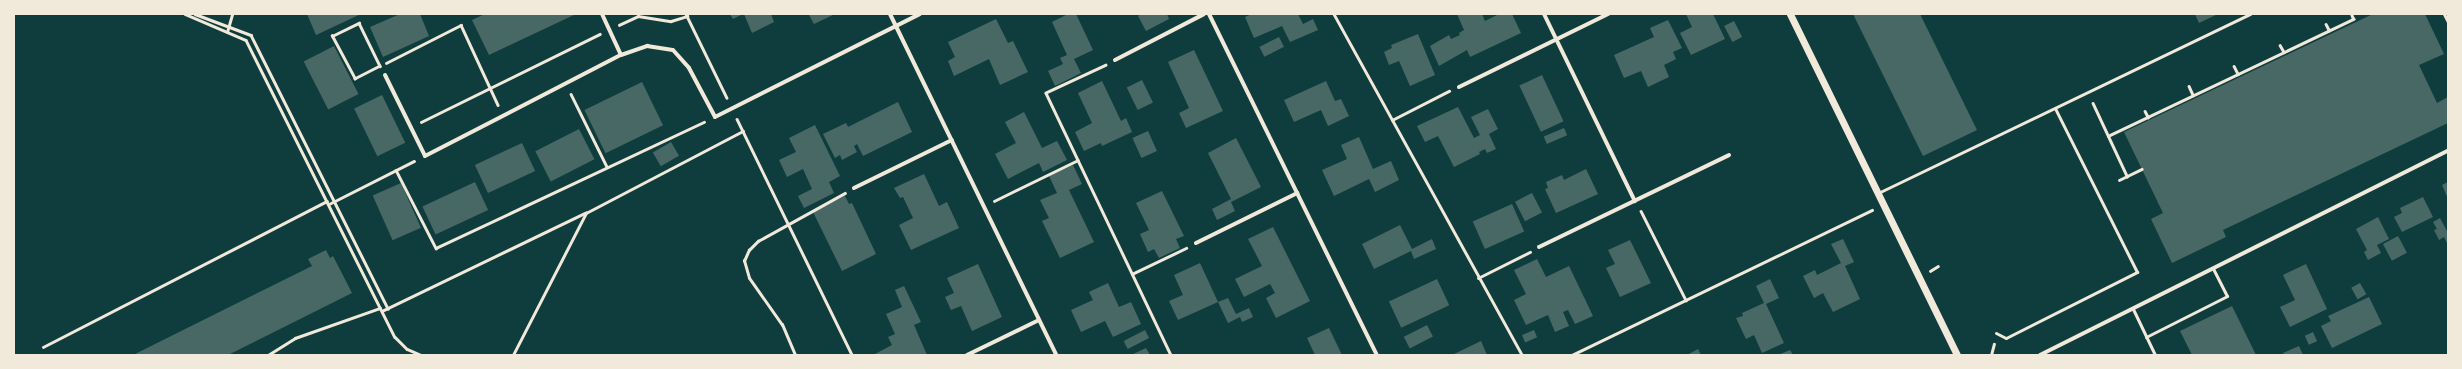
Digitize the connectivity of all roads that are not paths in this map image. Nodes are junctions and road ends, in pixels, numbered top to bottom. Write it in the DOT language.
graph roads {
  1 [pos="602,14"];
  2 [pos="890,14"];
  3 [pos="920,14"];
  4 [pos="1204,14"];
  5 [pos="1209,14"];
  6 [pos="1544,14"];
  7 [pos="1608,14"];
  8 [pos="1790,14"];
  9 [pos="2250,14"];
  10 [pos="2444,14"];
  11 [pos="2448,22"];
  12 [pos="896,26"];
  13 [pos="1556,39"];
  14 [pos="621,56"];
  15 [pos="1115,60"];
  16 [pos="384,75"];
  17 [pos="1459,87"];
  18 [pos="2055,108"];
  19 [pos="952,140"];
  20 [pos="2448,151"];
  21 [pos="1729,155"];
  22 [pos="854,188"];
  23 [pos="1297,193"];
  24 [pos="1878,193"];
  25 [pos="1635,201"];
  26 [pos="1196,243"];
  27 [pos="1539,247"];
  28 [pos="2213,269"];
  29 [pos="2133,309"];
  30 [pos="1039,320"];
  31 [pos="1996,334"];
  32 [pos="2146,337"];
  33 [pos="967,355"];
  34 [pos="1056,355"];
  35 [pos="1377,355"];
  36 [pos="1957,355"];
  37 [pos="2040,355"];
  38 [pos="2155,355"];
  1 -- 14 [label="street"];
  2 -- 12 [label="street"];
  3 -- 12 [label="street"];
  4 -- 15 [label="street"];
  5 -- 23 [label="street"];
  6 -- 13 [label="street"];
  7 -- 13 [label="street"];
  8 -- 24 [label="street"];
  9 -- 18 [label="lane"];
  10 -- 11 [label="lane"];
  12 -- 14 [label="street"];
  12 -- 19 [label="street"];
  13 -- 17 [label="street"];
  13 -- 25 [label="street"];
  14 -- 16 [label="street"];
  18 -- 24 [label="lane"];
  18 -- 31 [label="lane"];
  19 -- 22 [label="street"];
  19 -- 30 [label="street"];
  20 -- 28 [label="street"];
  21 -- 25 [label="street"];
  23 -- 26 [label="street"];
  23 -- 35 [label="street"];
  24 -- 36 [label="street"];
  25 -- 27 [label="street"];
  28 -- 29 [label="street"];
  28 -- 32 [label="lane"];
  29 -- 32 [label="lane"];
  29 -- 37 [label="street"];
  30 -- 33 [label="street"];
  30 -- 34 [label="street"];
  32 -- 38 [label="lane"];
}
